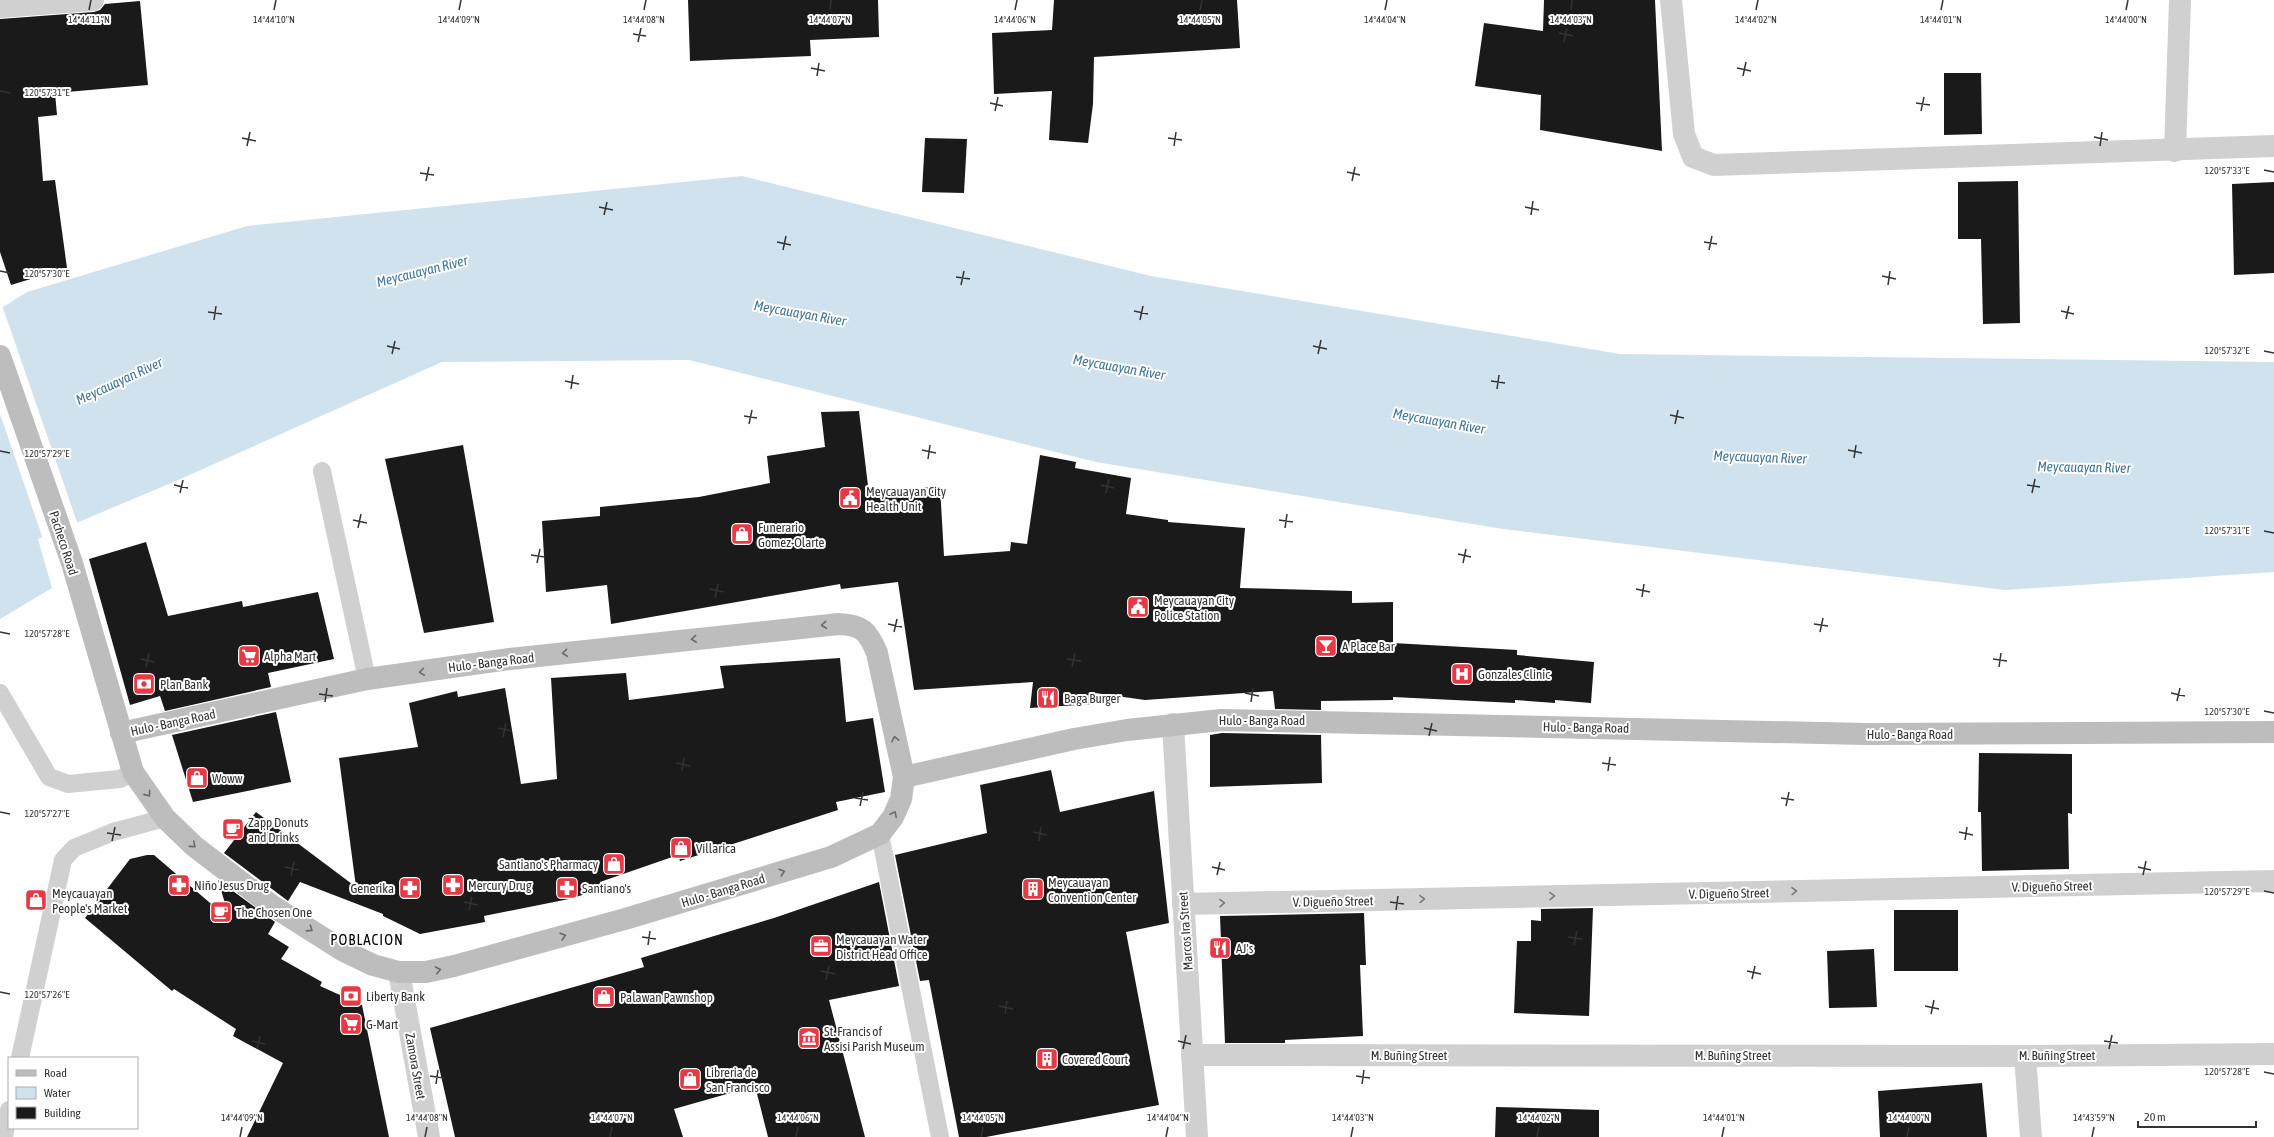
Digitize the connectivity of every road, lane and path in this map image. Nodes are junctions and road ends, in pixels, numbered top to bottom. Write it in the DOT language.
graph roads {
  1 [pos="93,0"];
  2 [pos="1671,0"];
  3 [pos="2180,0"];
  4 [pos="0,7"];
  5 [pos="2274,146"];
  6 [pos="2175,151"];
  7 [pos="0,356"];
  8 [pos="322,471"];
  9 [pos="366,679"];
  10 [pos="0,693"];
  11 [pos="1173,724"];
  12 [pos="2274,732"];
  13 [pos="121,733"];
  14 [pos="133,772"];
  15 [pos="904,777"];
  16 [pos="165,818"];
  17 [pos="880,834"];
  18 [pos="2274,881"];
  19 [pos="1183,904"];
  20 [pos="399,972"];
  21 [pos="2274,1054"];
  22 [pos="1192,1055"];
  23 [pos="2025,1056"];
  24 [pos="20,1057"];
  25 [pos="8,1115"];
  26 [pos="4,1137"];
  27 [pos="429,1137"];
  28 [pos="940,1137"];
  29 [pos="1197,1137"];
  30 [pos="2031,1137"];
  1 -- 4 [label="street"];
  2 -- 6 [label="street"];
  3 -- 6 [label="street"];
  5 -- 6 [label="street"];
  7 -- 13 [label="main road, Pacheco Road"];
  8 -- 9 [label="lane"];
  9 -- 13 [label="main road, Hulo - Banga Road"];
  15 -- 9 [label="main road, Hulo - Banga Road, one-way"];
  10 -- 14 [label="lane"];
  11 -- 12 [label="main road, Hulo - Banga Road"];
  11 -- 15 [label="main road, Hulo - Banga Road"];
  11 -- 19 [label="street, Marcos Ira Street"];
  13 -- 14 [label="main road, Hulo - Banga Road"];
  14 -- 16 [label="main road, Hulo - Banga Road, one-way"];
  17 -- 15 [label="main road, Hulo - Banga Road, one-way"];
  16 -- 20 [label="main road, Hulo - Banga Road, one-way"];
  16 -- 24 [label="lane"];
  20 -- 17 [label="main road, Hulo - Banga Road, one-way"];
  17 -- 28 [label="lane"];
  19 -- 18 [label="street, V. Digueño Street, one-way"];
  19 -- 22 [label="street, Marcos Ira Street"];
  20 -- 27 [label="street, Zamora Street"];
  21 -- 23 [label="street, M. Buñing Street"];
  22 -- 23 [label="street, M. Buñing Street"];
  22 -- 29 [label="street, Marcos Ira Street"];
  23 -- 30 [label="street"];
  25 -- 26 [label="lane"];
}
